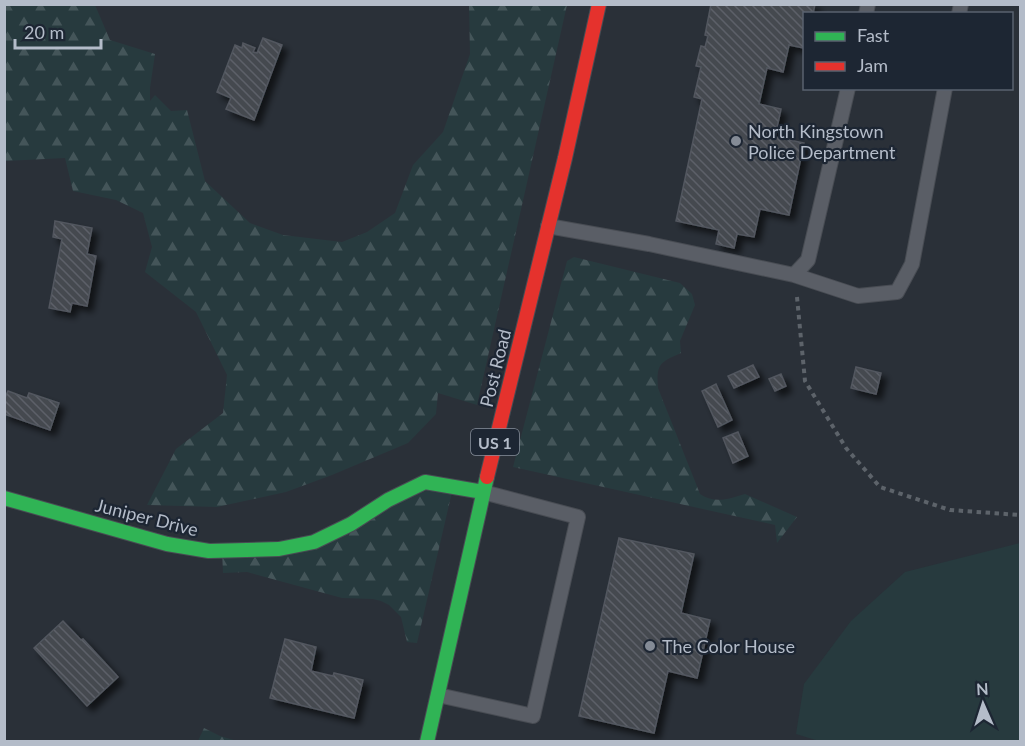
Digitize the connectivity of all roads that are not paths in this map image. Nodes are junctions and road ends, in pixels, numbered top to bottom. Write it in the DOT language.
graph roads {
  1 [pos="599,4"];
  2 [pos="848,90"];
  3 [pos="945,90"];
  4 [pos="548,226"];
  5 [pos="794,275"];
  6 [pos="483,492"];
  7 [pos="4,498"];
  8 [pos="438,695"];
  9 [pos="428,741"];
  1 -- 4 [label="main road, Post Road / US 1"];
  2 -- 5 [label="lane"];
  3 -- 5 [label="lane"];
  4 -- 5 [label="lane"];
  4 -- 6 [label="main road, Post Road / US 1"];
  6 -- 7 [label="main road, Juniper Drive"];
  6 -- 8 [label="main road, Post Road / US 1"];
  6 -- 8 [label="lane"];
  8 -- 9 [label="main road, Post Road / US 1"];
}
